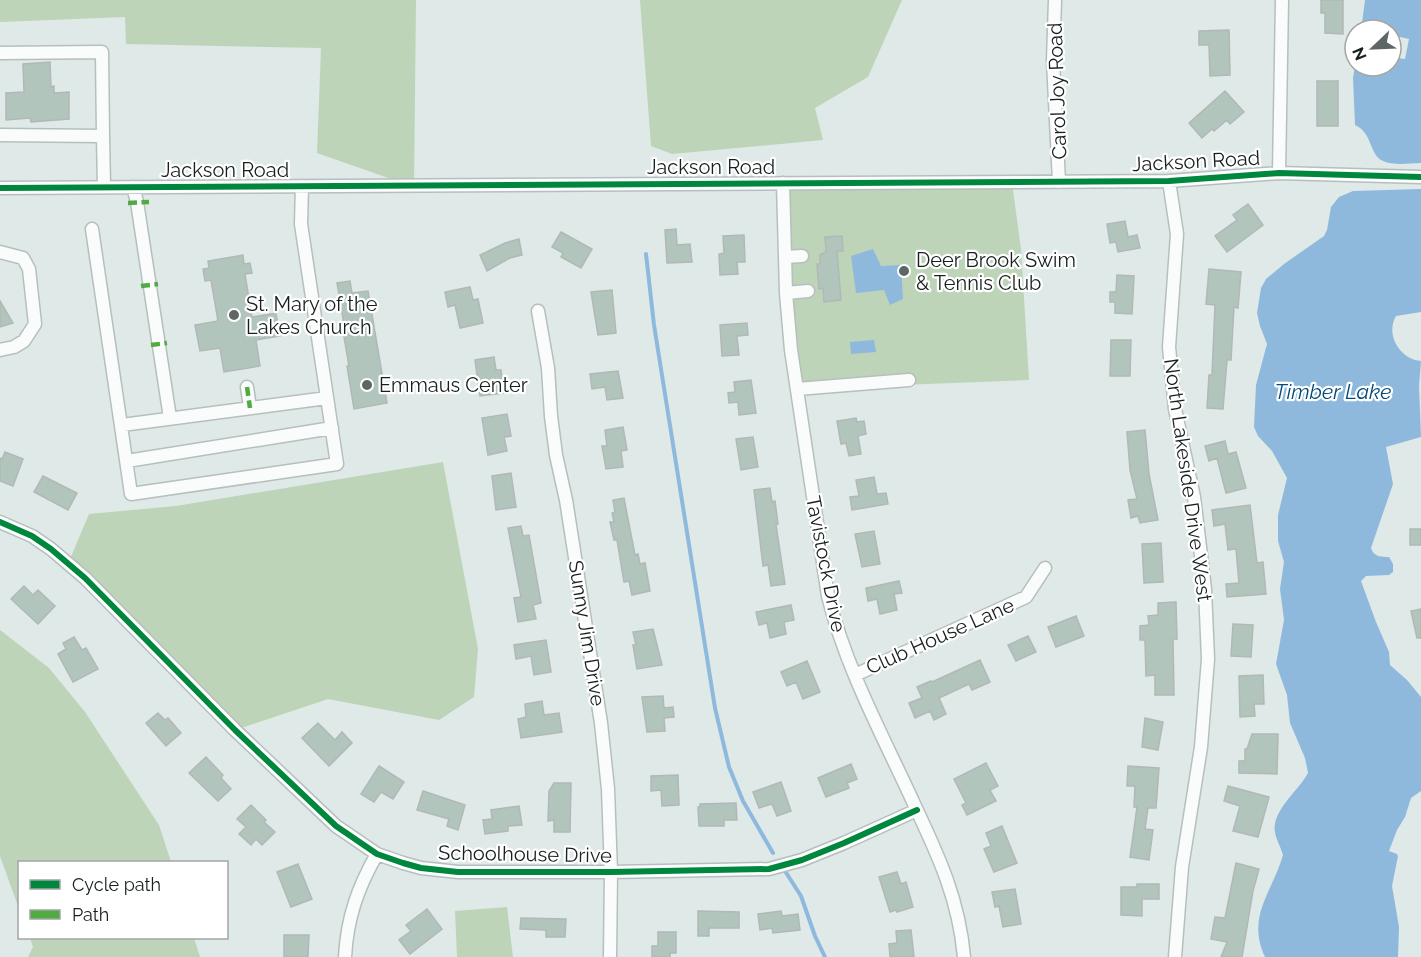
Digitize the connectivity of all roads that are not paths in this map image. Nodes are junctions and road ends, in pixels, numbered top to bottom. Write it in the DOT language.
graph roads {
  1 [pos="1055,0"];
  2 [pos="1282,0"];
  3 [pos="0,53"];
  4 [pos="0,135"];
  5 [pos="103,136"];
  6 [pos="1279,173"];
  7 [pos="1421,177"];
  8 [pos="1169,181"];
  9 [pos="1059,182"];
  10 [pos="783,183"];
  11 [pos="302,186"];
  12 [pos="104,187"];
  13 [pos="133,187"];
  14 [pos="0,188"];
  15 [pos="92,229"];
  16 [pos="0,252"];
  17 [pos="802,256"];
  18 [pos="785,257"];
  19 [pos="808,291"];
  20 [pos="786,293"];
  21 [pos="538,311"];
  22 [pos="0,350"];
  23 [pos="909,380"];
  24 [pos="246,387"];
  25 [pos="797,389"];
  26 [pos="327,398"];
  27 [pos="250,408"];
  28 [pos="170,418"];
  29 [pos="122,425"];
  30 [pos="332,428"];
  31 [pos="127,460"];
  32 [pos="0,522"];
  33 [pos="1045,567"];
  34 [pos="855,675"];
  35 [pos="917,810"];
  36 [pos="377,854"];
  37 [pos="611,872"];
  38 [pos="345,957"];
  39 [pos="610,957"];
  40 [pos="964,957"];
  41 [pos="1175,957"];
  1 -- 9 [label="street, Carol Joy Road"];
  2 -- 6 [label="street"];
  3 -- 5 [label="street"];
  4 -- 5 [label="street"];
  5 -- 12 [label="street"];
  6 -- 7 [label="street, Jackson Road"];
  6 -- 8 [label="street, Jackson Road"];
  8 -- 9 [label="street, Jackson Road"];
  8 -- 41 [label="street, North Lakeside Drive West"];
  9 -- 10 [label="street, Jackson Road"];
  10 -- 11 [label="street, Jackson Road"];
  10 -- 18 [label="street, Tavistock Drive"];
  11 -- 13 [label="street, Jackson Road"];
  11 -- 26 [label="street"];
  12 -- 13 [label="street, Jackson Road"];
  12 -- 14 [label="street, Jackson Road"];
  13 -- 28 [label="street"];
  15 -- 29 [label="street"];
  16 -- 22 [label="street"];
  17 -- 18 [label="street"];
  18 -- 20 [label="street, Tavistock Drive"];
  19 -- 20 [label="street"];
  20 -- 25 [label="street, Tavistock Drive"];
  21 -- 37 [label="street, Sunny Jim Drive"];
  23 -- 25 [label="street"];
  24 -- 27 [label="street"];
  25 -- 34 [label="street, Tavistock Drive"];
  26 -- 27 [label="street"];
  26 -- 30 [label="street"];
  27 -- 28 [label="street"];
  28 -- 29 [label="street"];
  29 -- 31 [label="street"];
  30 -- 31 [label="street"];
  30 -- 31 [label="street"];
  32 -- 36 [label="street, Schoolhouse Drive"];
  33 -- 34 [label="street, Club House Lane"];
  34 -- 35 [label="street, Tavistock Drive"];
  35 -- 37 [label="street, Schoolhouse Drive"];
  35 -- 40 [label="street, Tavistock Drive"];
  36 -- 37 [label="street, Schoolhouse Drive"];
  36 -- 38 [label="street"];
  37 -- 39 [label="street, Sunny Jim Drive"];
}
